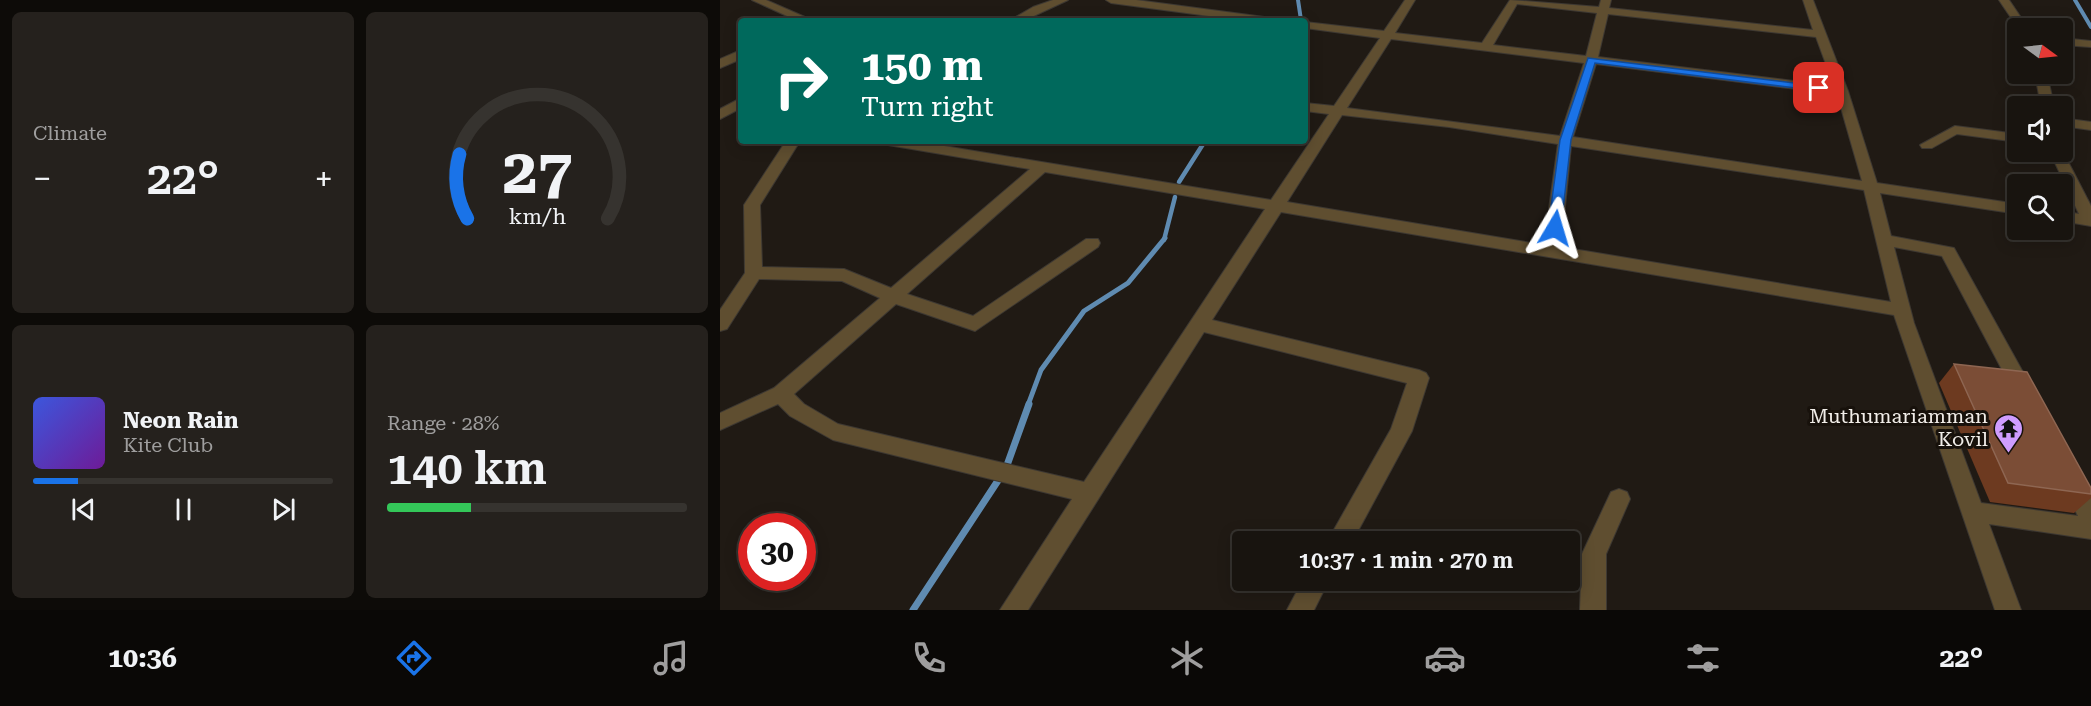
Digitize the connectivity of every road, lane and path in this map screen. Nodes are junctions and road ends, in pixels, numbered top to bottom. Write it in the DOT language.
graph roads {
  1 [pos="757,0"];
  2 [pos="791,0"];
  3 [pos="1063,0"];
  4 [pos="1111,0"];
  5 [pos="1215,0"];
  6 [pos="1405,0"];
  7 [pos="1808,0"];
  8 [pos="2004,0"];
  9 [pos="1604,5"];
  10 [pos="772,6"];
  11 [pos="1200,12"];
  12 [pos="801,18"];
  13 [pos="1020,18"];
  14 [pos="1194,18"];
  15 [pos="1248,18"];
  16 [pos="2016,18"];
  17 [pos="1308,25"];
  18 [pos="1821,34"];
  19 [pos="1388,35"];
  20 [pos="2073,42"];
  21 [pos="2091,44"];
  22 [pos="1486,47"];
  23 [pos="738,55"];
  24 [pos="1591,60"];
  25 [pos="720,64"];
  26 [pos="1842,91"];
  27 [pos="738,104"];
  28 [pos="1308,108"];
  29 [pos="1335,112"];
  30 [pos="722,114"];
  31 [pos="738,117"];
  32 [pos="2073,124"];
  33 [pos="2091,126"];
  34 [pos="2007,137"];
  35 [pos="1565,140"];
  36 [pos="792,144"];
  37 [pos="906,144"];
  38 [pos="1927,145"];
  39 [pos="2062,162"];
  40 [pos="1042,167"];
  41 [pos="1871,187"];
  42 [pos="1276,206"];
  43 [pos="2007,207"];
  44 [pos="2073,218"];
  45 [pos="2091,221"];
  46 [pos="1884,240"];
  47 [pos="1092,243"];
  48 [pos="1552,250"];
  49 [pos="754,273"];
  50 [pos="893,296"];
  51 [pos="1902,310"];
  52 [pos="720,324"];
  53 [pos="1199,324"];
  54 [pos="781,394"];
  55 [pos="2032,406"];
  56 [pos="720,422"];
  57 [pos="2064,467"];
  58 [pos="1089,493"];
  59 [pos="1619,499"];
  60 [pos="1973,512"];
  61 [pos="2091,518"];
  62 [pos="2091,528"];
  63 [pos="1345,531"];
  64 [pos="1311,591"];
  65 [pos="1013,610"];
  66 [pos="1300,610"];
  67 [pos="1593,610"];
  68 [pos="2008,610"];
  1 -- 10 [label="street"];
  2 -- 10 [label="street"];
  3 -- 13 [label="street"];
  4 -- 11 [label="street"];
  5 -- 11 [label="street"];
  6 -- 19 [label="street"];
  7 -- 18 [label="street"];
  8 -- 16 [label="street"];
  9 -- 18 [label="street"];
  9 -- 22 [label="street"];
  9 -- 24 [label="street"];
  10 -- 12 [label="street"];
  11 -- 14 [label="street"];
  11 -- 15 [label="street"];
  17 -- 19 [label="street"];
  18 -- 26 [label="street"];
  19 -- 22 [label="street"];
  19 -- 29 [label="street"];
  20 -- 21 [label="street"];
  22 -- 24 [label="street"];
  23 -- 25 [label="street"];
  24 -- 26 [label="street"];
  24 -- 35 [label="street"];
  26 -- 41 [label="street"];
  27 -- 30 [label="street"];
  28 -- 29 [label="street"];
  29 -- 35 [label="street"];
  29 -- 42 [label="street"];
  30 -- 31 [label="street"];
  32 -- 33 [label="street"];
  34 -- 38 [label="street"];
  35 -- 41 [label="street"];
  35 -- 48 [label="street"];
  36 -- 49 [label="street"];
  37 -- 40 [label="street"];
  39 -- 45 [label="street"];
  40 -- 42 [label="street"];
  40 -- 50 [label="street"];
  41 -- 43 [label="street"];
  41 -- 46 [label="street"];
  42 -- 48 [label="street"];
  42 -- 53 [label="street"];
  44 -- 45 [label="street"];
  46 -- 51 [label="street"];
  46 -- 55 [label="street"];
  47 -- 50 [label="street"];
  48 -- 51 [label="street"];
  49 -- 50 [label="street"];
  49 -- 52 [label="street"];
  50 -- 54 [label="street"];
  51 -- 60 [label="street"];
  53 -- 58 [label="street"];
  53 -- 63 [label="street"];
  54 -- 56 [label="street"];
  54 -- 58 [label="street"];
  57 -- 61 [label="street"];
  58 -- 65 [label="street"];
  59 -- 67 [label="street"];
  60 -- 62 [label="street"];
  60 -- 68 [label="street"];
  64 -- 66 [label="street"];
}
